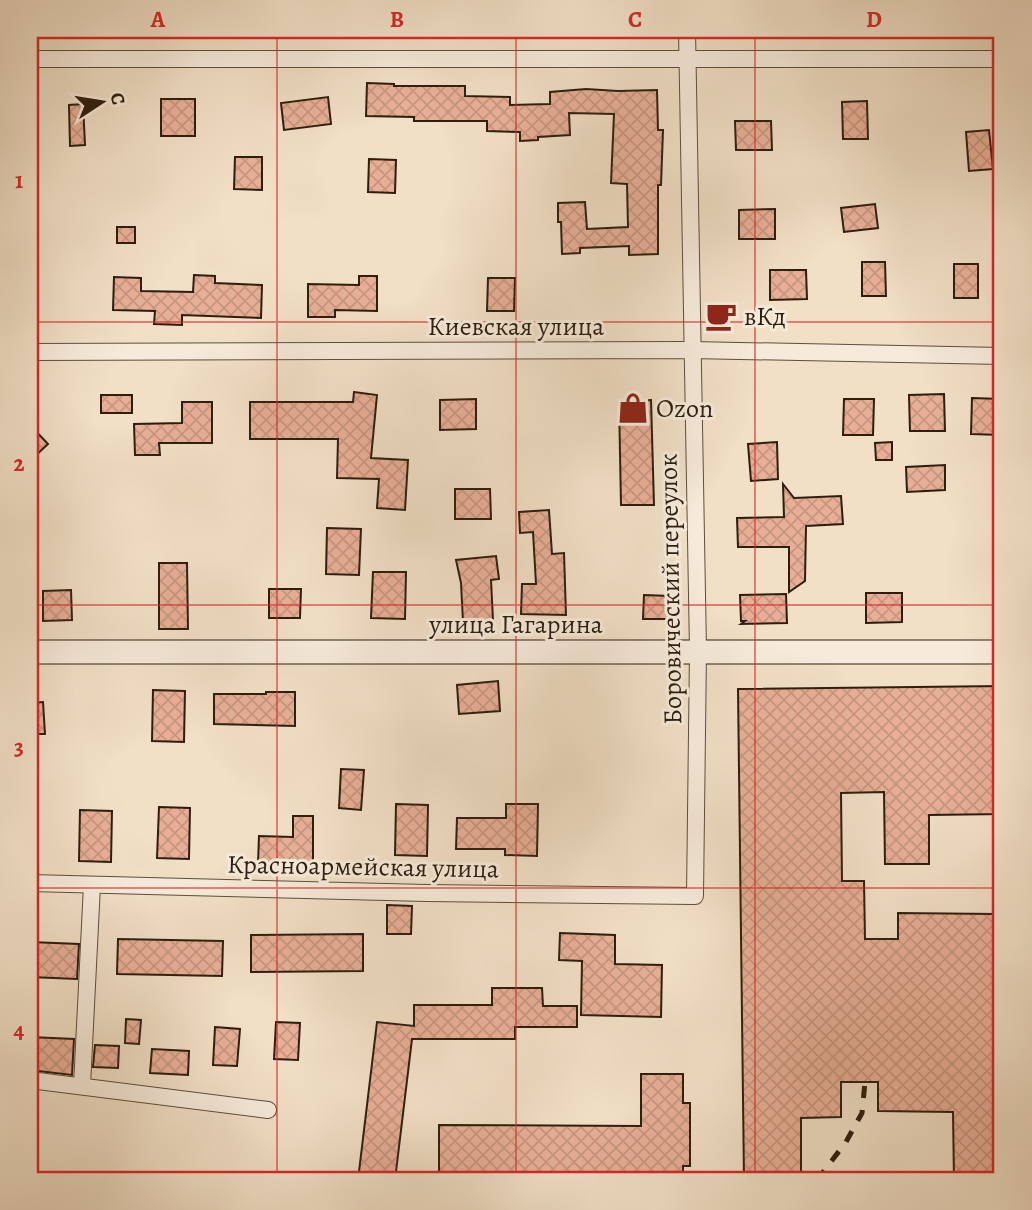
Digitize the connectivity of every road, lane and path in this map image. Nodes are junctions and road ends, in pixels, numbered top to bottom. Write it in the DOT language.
graph roads {
  1 [pos="687,30"];
  2 [pos="687,57"];
  3 [pos="30,59"];
  4 [pos="1002,59"];
  5 [pos="691,350"];
  6 [pos="30,352"];
  7 [pos="1002,356"];
  8 [pos="698,651"];
  9 [pos="30,652"];
  10 [pos="1002,652"];
  11 [pos="30,884"];
  12 [pos="92,885"];
  13 [pos="695,896"];
  14 [pos="30,1080"];
  15 [pos="82,1086"];
  16 [pos="268,1110"];
  1 -- 2 [label="street, Боровический переулок"];
  2 -- 3 [label="street"];
  2 -- 4 [label="street"];
  2 -- 5 [label="street, Боровический переулок"];
  5 -- 6 [label="street, Киевская улица"];
  5 -- 7 [label="street, Киевская улица"];
  5 -- 8 [label="street, Боровический переулок"];
  8 -- 9 [label="street, улица Гагарина"];
  8 -- 10 [label="street, улица Гагарина"];
  8 -- 13 [label="street, Боровический переулок"];
  11 -- 12 [label="street, Красноармейская улица"];
  12 -- 13 [label="street, Красноармейская улица"];
  12 -- 15 [label="street"];
  14 -- 15 [label="street"];
  15 -- 16 [label="street"];
}
